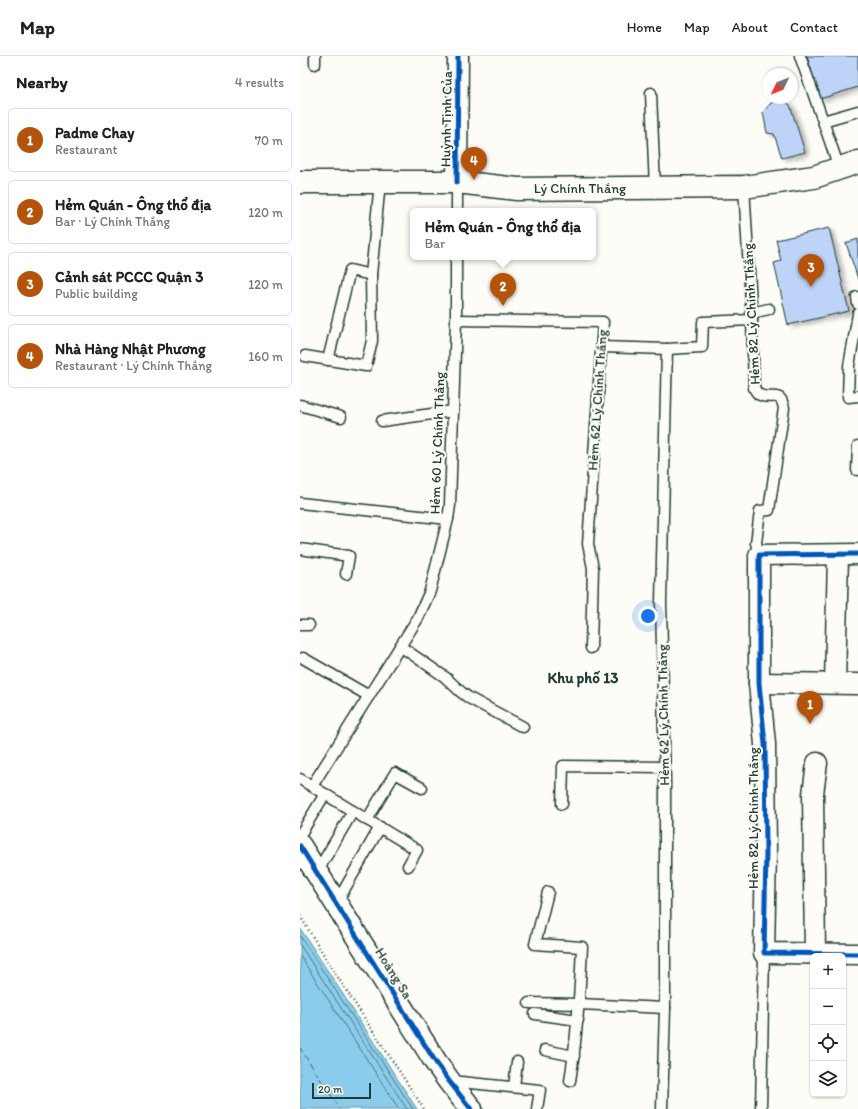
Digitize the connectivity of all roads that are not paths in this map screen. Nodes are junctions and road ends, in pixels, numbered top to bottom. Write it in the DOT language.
graph roads {
  1 [pos="458,56"];
  2 [pos="800,56"];
  3 [pos="651,94"];
  4 [pos="858,112"];
  5 [pos="823,121"];
  6 [pos="848,165"];
  7 [pos="300,182"];
  8 [pos="380,182"];
  9 [pos="457,182"];
  10 [pos="744,187"];
  11 [pos="655,188"];
  12 [pos="457,208"];
  13 [pos="456,260"];
  14 [pos="371,275"];
  15 [pos="768,309"];
  16 [pos="858,314"];
  17 [pos="751,317"];
  18 [pos="456,320"];
  19 [pos="601,348"];
  20 [pos="667,349"];
  21 [pos="305,356"];
  22 [pos="328,360"];
  23 [pos="858,396"];
  24 [pos="300,405"];
  25 [pos="453,411"];
  26 [pos="341,417"];
  27 [pos="382,420"];
  28 [pos="858,446"];
  29 [pos="857,470"];
  30 [pos="300,503"];
  31 [pos="448,519"];
  32 [pos="300,549"];
  33 [pos="858,554"];
  34 [pos="760,555"];
  35 [pos="838,555"];
  36 [pos="346,574"];
  37 [pos="400,646"];
  38 [pos="591,648"];
  39 [pos="303,658"];
  40 [pos="759,683"];
  41 [pos="835,684"];
  42 [pos="858,684"];
  43 [pos="369,696"];
  44 [pos="523,727"];
  45 [pos="817,763"];
  46 [pos="664,767"];
  47 [pos="301,781"];
  48 [pos="312,786"];
  49 [pos="422,788"];
  50 [pos="325,794"];
  51 [pos="562,804"];
  52 [pos="353,811"];
  53 [pos="367,820"];
  54 [pos="380,828"];
  55 [pos="300,836"];
  56 [pos="300,846"];
  57 [pos="408,866"];
  58 [pos="316,872"];
  59 [pos="548,892"];
  60 [pos="336,904"];
  61 [pos="764,953"];
  62 [pos="810,953"];
  63 [pos="815,953"];
  64 [pos="846,954"];
  65 [pos="858,954"];
  66 [pos="529,1003"];
  67 [pos="579,1004"];
  68 [pos="665,1008"];
  69 [pos="535,1014"];
  70 [pos="578,1020"];
  71 [pos="545,1050"];
  72 [pos="574,1056"];
  73 [pos="518,1062"];
  74 [pos="449,1081"];
  75 [pos="570,1081"];
  76 [pos="514,1087"];
  77 [pos="471,1109"];
  78 [pos="538,1109"];
  79 [pos="662,1109"];
  80 [pos="761,1109"];
  1 -- 9 [label="street, Huỳnh Tịnh Của"];
  2 -- 5 [label="lane"];
  3 -- 11 [label="lane"];
  4 -- 5 [label="lane"];
  5 -- 6 [label="lane"];
  6 -- 10 [label="main road, Lý Chính Thắng"];
  7 -- 8 [label="main road, Lý Chính Thắng"];
  8 -- 9 [label="main road, Lý Chính Thắng"];
  8 -- 14 [label="lane"];
  9 -- 11 [label="main road, Lý Chính Thắng"];
  9 -- 12 [label="lane"];
  10 -- 11 [label="main road, Lý Chính Thắng"];
  10 -- 17 [label="lane, Hẻm 82 Lý Chính Thắng"];
  13 -- 18 [label="lane, Hẻm 60 Lý Chính Thắng"];
  14 -- 22 [label="lane"];
  14 -- 22 [label="lane"];
  15 -- 17 [label="lane"];
  16 -- 23 [label="lane"];
  17 -- 20 [label="lane"];
  17 -- 34 [label="lane, Hẻm 82 Lý Chính Thắng"];
  18 -- 19 [label="lane, Hẻm 62 Lý Chính Thắng"];
  18 -- 25 [label="lane, Hẻm 60 Lý Chính Thắng"];
  19 -- 20 [label="lane"];
  19 -- 38 [label="lane, Hẻm 62 Lý Chính Thắng"];
  20 -- 46 [label="lane, Hẻm 62 Lý Chính Thắng"];
  21 -- 22 [label="lane"];
  24 -- 26 [label="lane"];
  25 -- 27 [label="lane"];
  25 -- 31 [label="lane, Hẻm 60 Lý Chính Thắng"];
  28 -- 29 [label="lane"];
  30 -- 31 [label="lane"];
  31 -- 37 [label="lane, Hẻm 60 Lý Chính Thắng"];
  32 -- 36 [label="lane"];
  33 -- 35 [label="street"];
  34 -- 35 [label="street"];
  34 -- 40 [label="street, Hẻm 82 Lý Chính Thắng"];
  35 -- 41 [label="street"];
  37 -- 43 [label="lane, Hẻm 60 Lý Chính Thắng"];
  37 -- 44 [label="lane"];
  39 -- 43 [label="lane"];
  40 -- 41 [label="street"];
  40 -- 61 [label="street, Hẻm 82 Lý Chính Thắng"];
  41 -- 42 [label="street"];
  43 -- 48 [label="lane, Hẻm 60 Lý Chính Thắng"];
  45 -- 63 [label="street"];
  46 -- 51 [label="lane"];
  46 -- 68 [label="lane, Hẻm 62 Lý Chính Thắng"];
  47 -- 48 [label="lane"];
  48 -- 50 [label="lane"];
  49 -- 53 [label="lane"];
  50 -- 52 [label="lane"];
  50 -- 55 [label="lane"];
  52 -- 53 [label="lane"];
  52 -- 58 [label="lane"];
  53 -- 54 [label="lane"];
  54 -- 57 [label="lane"];
  54 -- 60 [label="lane"];
  56 -- 58 [label="main road, Hoàng Sa"];
  58 -- 60 [label="main road, Hoàng Sa"];
  59 -- 67 [label="lane"];
  60 -- 74 [label="main road, Hoàng Sa"];
  61 -- 62 [label="street"];
  61 -- 80 [label="lane, Hẻm 82 Lý Chính Thắng"];
  64 -- 65 [label="street"];
  66 -- 67 [label="lane"];
  67 -- 68 [label="lane"];
  67 -- 70 [label="lane"];
  68 -- 79 [label="lane, Hẻm 62 Lý Chính Thắng"];
  69 -- 70 [label="lane"];
  70 -- 72 [label="lane"];
  71 -- 72 [label="lane"];
  72 -- 75 [label="lane"];
  73 -- 76 [label="lane"];
  74 -- 76 [label="lane"];
  74 -- 77 [label="main road, Hoàng Sa"];
  76 -- 78 [label="lane"];
}
